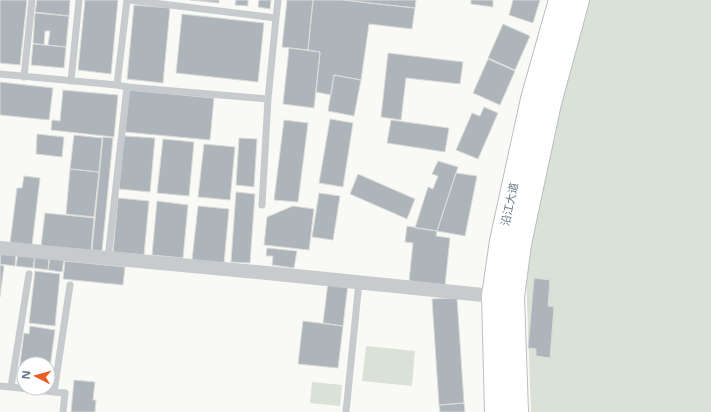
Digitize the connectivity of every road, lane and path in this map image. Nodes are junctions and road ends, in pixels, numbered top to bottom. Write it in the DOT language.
graph roads {
  1 [pos="32,0"];
  2 [pos="79,0"];
  3 [pos="128,0"];
  4 [pos="278,0"];
  5 [pos="560,0"];
  6 [pos="578,0"];
  7 [pos="276,18"];
  8 [pos="0,74"];
  9 [pos="24,77"];
  10 [pos="71,81"];
  11 [pos="117,85"];
  12 [pos="127,86"];
  13 [pos="268,99"];
  14 [pos="262,205"];
  15 [pos="0,248"];
  16 [pos="108,258"];
  17 [pos="29,274"];
  18 [pos="359,282"];
  19 [pos="70,285"];
  20 [pos="493,296"];
  21 [pos="56,379"];
  22 [pos="0,386"];
  23 [pos="11,387"];
  24 [pos="16,388"];
  25 [pos="56,392"];
  26 [pos="63,412"];
  27 [pos="346,412"];
  28 [pos="496,412"];
  29 [pos="517,412"];
  1 -- 9 [label="lane"];
  2 -- 10 [label="lane"];
  3 -- 7 [label="lane"];
  3 -- 11 [label="lane"];
  4 -- 7 [label="lane"];
  5 -- 20 [label="main road, 沿江大道"];
  6 -- 29 [label="main road, 沿江大道"];
  7 -- 13 [label="lane"];
  8 -- 9 [label="lane"];
  9 -- 10 [label="lane"];
  10 -- 11 [label="lane"];
  11 -- 12 [label="lane"];
  12 -- 13 [label="lane"];
  12 -- 16 [label="lane"];
  13 -- 14 [label="lane"];
  15 -- 16 [label="street"];
  16 -- 18 [label="street"];
  17 -- 23 [label="lane"];
  18 -- 20 [label="street"];
  18 -- 27 [label="lane"];
  19 -- 21 [label="lane"];
  20 -- 28 [label="main road, 沿江大道"];
  22 -- 23 [label="lane"];
  23 -- 24 [label="lane"];
  25 -- 26 [label="lane"];
}
